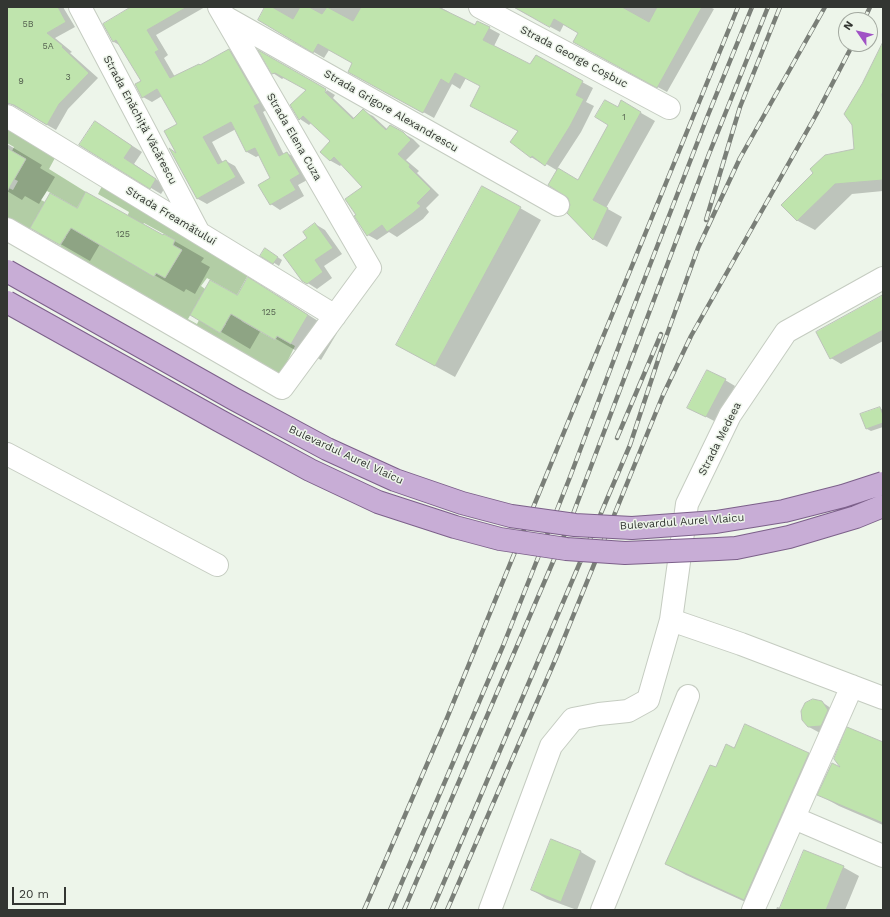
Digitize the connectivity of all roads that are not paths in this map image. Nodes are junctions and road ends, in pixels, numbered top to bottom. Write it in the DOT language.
graph roads {
  1 [pos="80,7"];
  2 [pos="480,7"];
  3 [pos="225,10"];
  4 [pos="669,108"];
  5 [pos="7,116"];
  6 [pos="558,205"];
  7 [pos="7,230"];
  8 [pos="199,233"];
  9 [pos="7,271"];
  10 [pos="883,278"];
  11 [pos="7,302"];
  12 [pos="335,316"];
  13 [pos="7,454"];
  14 [pos="883,483"];
  15 [pos="883,506"];
  16 [pos="217,565"];
  17 [pos="671,620"];
  18 [pos="852,686"];
  19 [pos="688,696"];
  20 [pos="883,698"];
  21 [pos="648,700"];
  22 [pos="676,725"];
  23 [pos="794,818"];
  24 [pos="883,856"];
  25 [pos="490,910"];
  26 [pos="602,910"];
  27 [pos="753,910"];
  1 -- 8 [label="street, Strada Enăchiță Văcărescu"];
  2 -- 4 [label="street, Strada George Coșbuc"];
  3 -- 6 [label="street, Strada Grigore Alexandrescu"];
  3 -- 12 [label="street, Strada Elena Cuza"];
  5 -- 8 [label="street, Strada Freamătului"];
  7 -- 12 [label="street"];
  8 -- 12 [label="street, Strada Freamătului"];
  9 -- 14 [label="main road, Bulevardul Aurel Vlaicu, bridge"];
  10 -- 17 [label="street, Strada Medeea"];
  11 -- 15 [label="main road, bridge"];
  13 -- 16 [label="street"];
  17 -- 18 [label="street"];
  17 -- 21 [label="street, Strada Medeea"];
  18 -- 20 [label="street"];
  18 -- 23 [label="street"];
  19 -- 22 [label="street"];
  21 -- 22 [label="street"];
  21 -- 25 [label="street"];
  22 -- 26 [label="street"];
  23 -- 24 [label="street"];
  23 -- 27 [label="street"];
}
